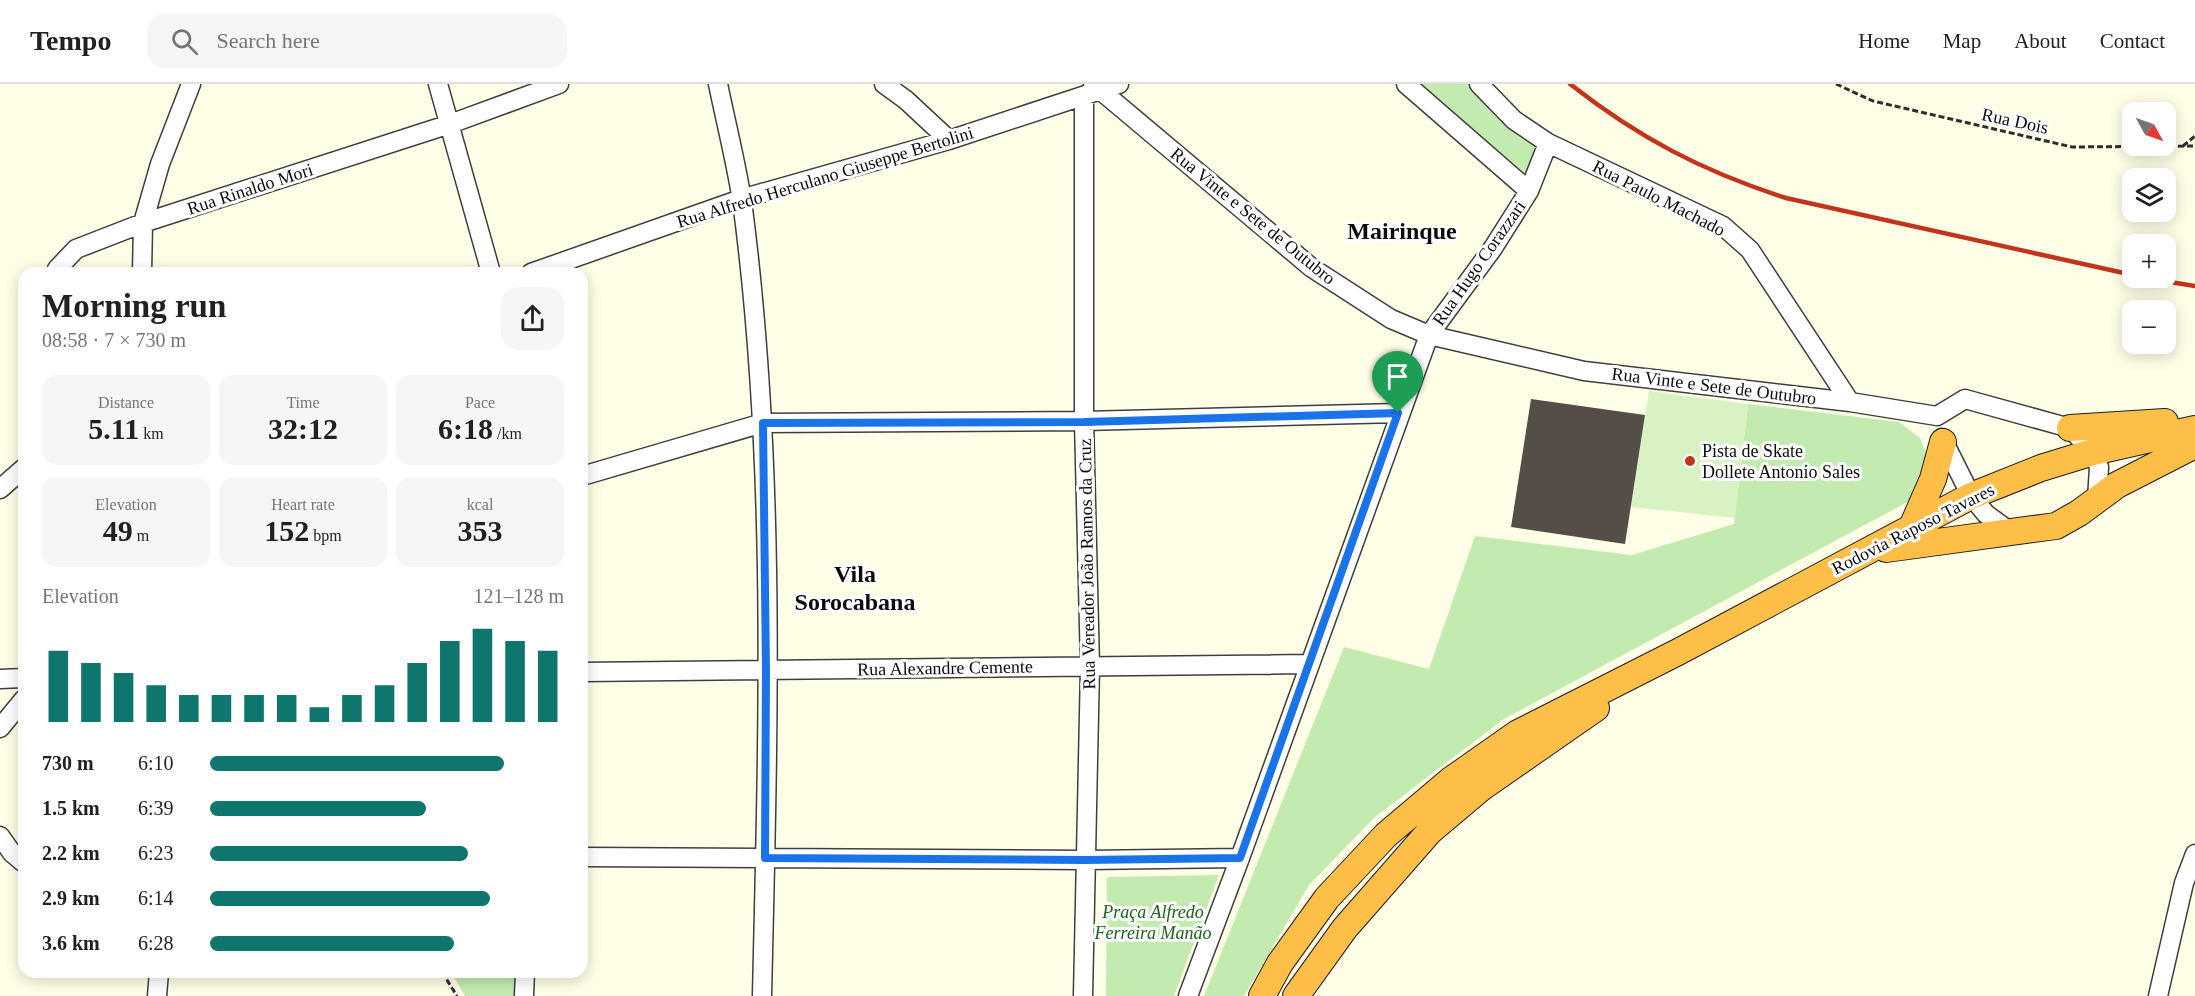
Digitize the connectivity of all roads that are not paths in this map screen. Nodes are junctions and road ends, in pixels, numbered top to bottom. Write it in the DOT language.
graph roads {
  1 [pos="191,84"];
  2 [pos="438,84"];
  3 [pos="559,84"];
  4 [pos="718,84"];
  5 [pos="884,84"];
  6 [pos="1119,84"];
  7 [pos="1406,84"];
  8 [pos="1479,84"];
  9 [pos="1092,90"];
  10 [pos="450,124"];
  11 [pos="949,141"];
  12 [pos="1548,143"];
  13 [pos="1529,191"];
  14 [pos="741,199"];
  15 [pos="143,223"];
  16 [pos="58,267"];
  17 [pos="142,267"];
  18 [pos="489,267"];
  19 [pos="548,267"];
  20 [pos="1429,335"];
  21 [pos="1850,402"];
  22 [pos="1398,413"];
  23 [pos="1937,416"];
  24 [pos="2195,419"];
  25 [pos="1084,422"];
  26 [pos="763,423"];
  27 [pos="2070,428"];
  28 [pos="2195,429"];
  29 [pos="1943,442"];
  30 [pos="2195,445"];
  31 [pos="2093,452"];
  32 [pos="18,473"];
  33 [pos="588,474"];
  34 [pos="0,489"];
  35 [pos="1971,496"];
  36 [pos="2097,500"];
  37 [pos="1912,527"];
  38 [pos="2012,533"];
  39 [pos="1870,551"];
  40 [pos="1678,652"];
  41 [pos="1308,664"];
  42 [pos="1090,667"];
  43 [pos="766,670"];
  44 [pos="588,672"];
  45 [pos="18,678"];
  46 [pos="0,679"];
  47 [pos="18,706"];
  48 [pos="0,728"];
  49 [pos="0,836"];
  50 [pos="2195,854"];
  51 [pos="588,857"];
  52 [pos="18,858"];
  53 [pos="765,858"];
  54 [pos="1240,858"];
  55 [pos="1085,860"];
  56 [pos="158,978"];
  57 [pos="525,978"];
  58 [pos="157,996"];
  59 [pos="525,996"];
  60 [pos="762,996"];
  61 [pos="1083,996"];
  62 [pos="1188,996"];
  63 [pos="1262,996"];
  64 [pos="1296,996"];
  65 [pos="2158,996"];
  1 -- 15 [label="street"];
  2 -- 10 [label="street"];
  3 -- 10 [label="street, Rua Rinaldo Mori"];
  4 -- 14 [label="street"];
  5 -- 11 [label="street"];
  6 -- 9 [label="street, Rua Alfredo Herculano Giuseppe Bertolini"];
  7 -- 13 [label="street"];
  8 -- 12 [label="street, Rua Paulo Machado"];
  9 -- 11 [label="street, Rua Alfredo Herculano Giuseppe Bertolini"];
  9 -- 20 [label="street, Rua Vinte e Sete de Outubro"];
  9 -- 25 [label="street, Rua Vereador João Ramos da Cruz"];
  10 -- 15 [label="street, Rua Rinaldo Mori"];
  10 -- 18 [label="street"];
  11 -- 14 [label="street, Rua Alfredo Herculano Giuseppe Bertolini"];
  12 -- 13 [label="street, Rua Hugo Corazzari"];
  12 -- 21 [label="street, Rua Paulo Machado"];
  13 -- 20 [label="street, Rua Hugo Corazzari"];
  14 -- 19 [label="street, Rua Alfredo Herculano Giuseppe Bertolini"];
  14 -- 26 [label="street"];
  15 -- 16 [label="street, Rua Rinaldo Mori"];
  15 -- 17 [label="street"];
  20 -- 21 [label="street, Rua Vinte e Sete de Outubro"];
  20 -- 22 [label="street, Rua Hugo Corazzari"];
  21 -- 23 [label="street, Rua Vinte e Sete de Outubro"];
  22 -- 25 [label="street"];
  22 -- 41 [label="street, Rua Hugo Corazzari"];
  23 -- 27 [label="street"];
  23 -- 29 [label="street"];
  24 -- 27 [label="highway"];
  25 -- 26 [label="street"];
  25 -- 42 [label="street, Rua Vereador João Ramos da Cruz"];
  26 -- 33 [label="street"];
  26 -- 43 [label="street"];
  27 -- 31 [label="street"];
  28 -- 31 [label="highway, Rodovia Raposo Tavares"];
  29 -- 35 [label="street"];
  29 -- 37 [label="highway"];
  30 -- 36 [label="highway"];
  31 -- 35 [label="highway, Rodovia Raposo Tavares"];
  31 -- 36 [label="street"];
  32 -- 34 [label="street"];
  35 -- 37 [label="highway, Rodovia Raposo Tavares"];
  35 -- 38 [label="street"];
  36 -- 38 [label="highway"];
  37 -- 39 [label="highway, Rodovia Raposo Tavares"];
  38 -- 39 [label="highway"];
  39 -- 40 [label="highway, Rodovia Raposo Tavares"];
  40 -- 63 [label="highway, Rodovia Raposo Tavares"];
  40 -- 64 [label="highway, Rodovia Raposo Tavares"];
  41 -- 42 [label="street, Rua Alexandre Cemente"];
  41 -- 54 [label="street, Rua Hugo Corazzari"];
  42 -- 43 [label="street, Rua Alexandre Cemente"];
  42 -- 55 [label="street, Rua Vereador João Ramos da Cruz"];
  43 -- 44 [label="street, Rua Alexandre Cemente"];
  43 -- 53 [label="street"];
  45 -- 46 [label="street"];
  47 -- 48 [label="street"];
  49 -- 52 [label="street"];
  50 -- 65 [label="street"];
  51 -- 53 [label="street"];
  53 -- 55 [label="street"];
  53 -- 60 [label="street"];
  54 -- 55 [label="street"];
  54 -- 62 [label="street, Rua Hugo Corazzari"];
  55 -- 61 [label="street, Rua Vereador João Ramos da Cruz"];
  56 -- 58 [label="street"];
  57 -- 59 [label="street"];
}
